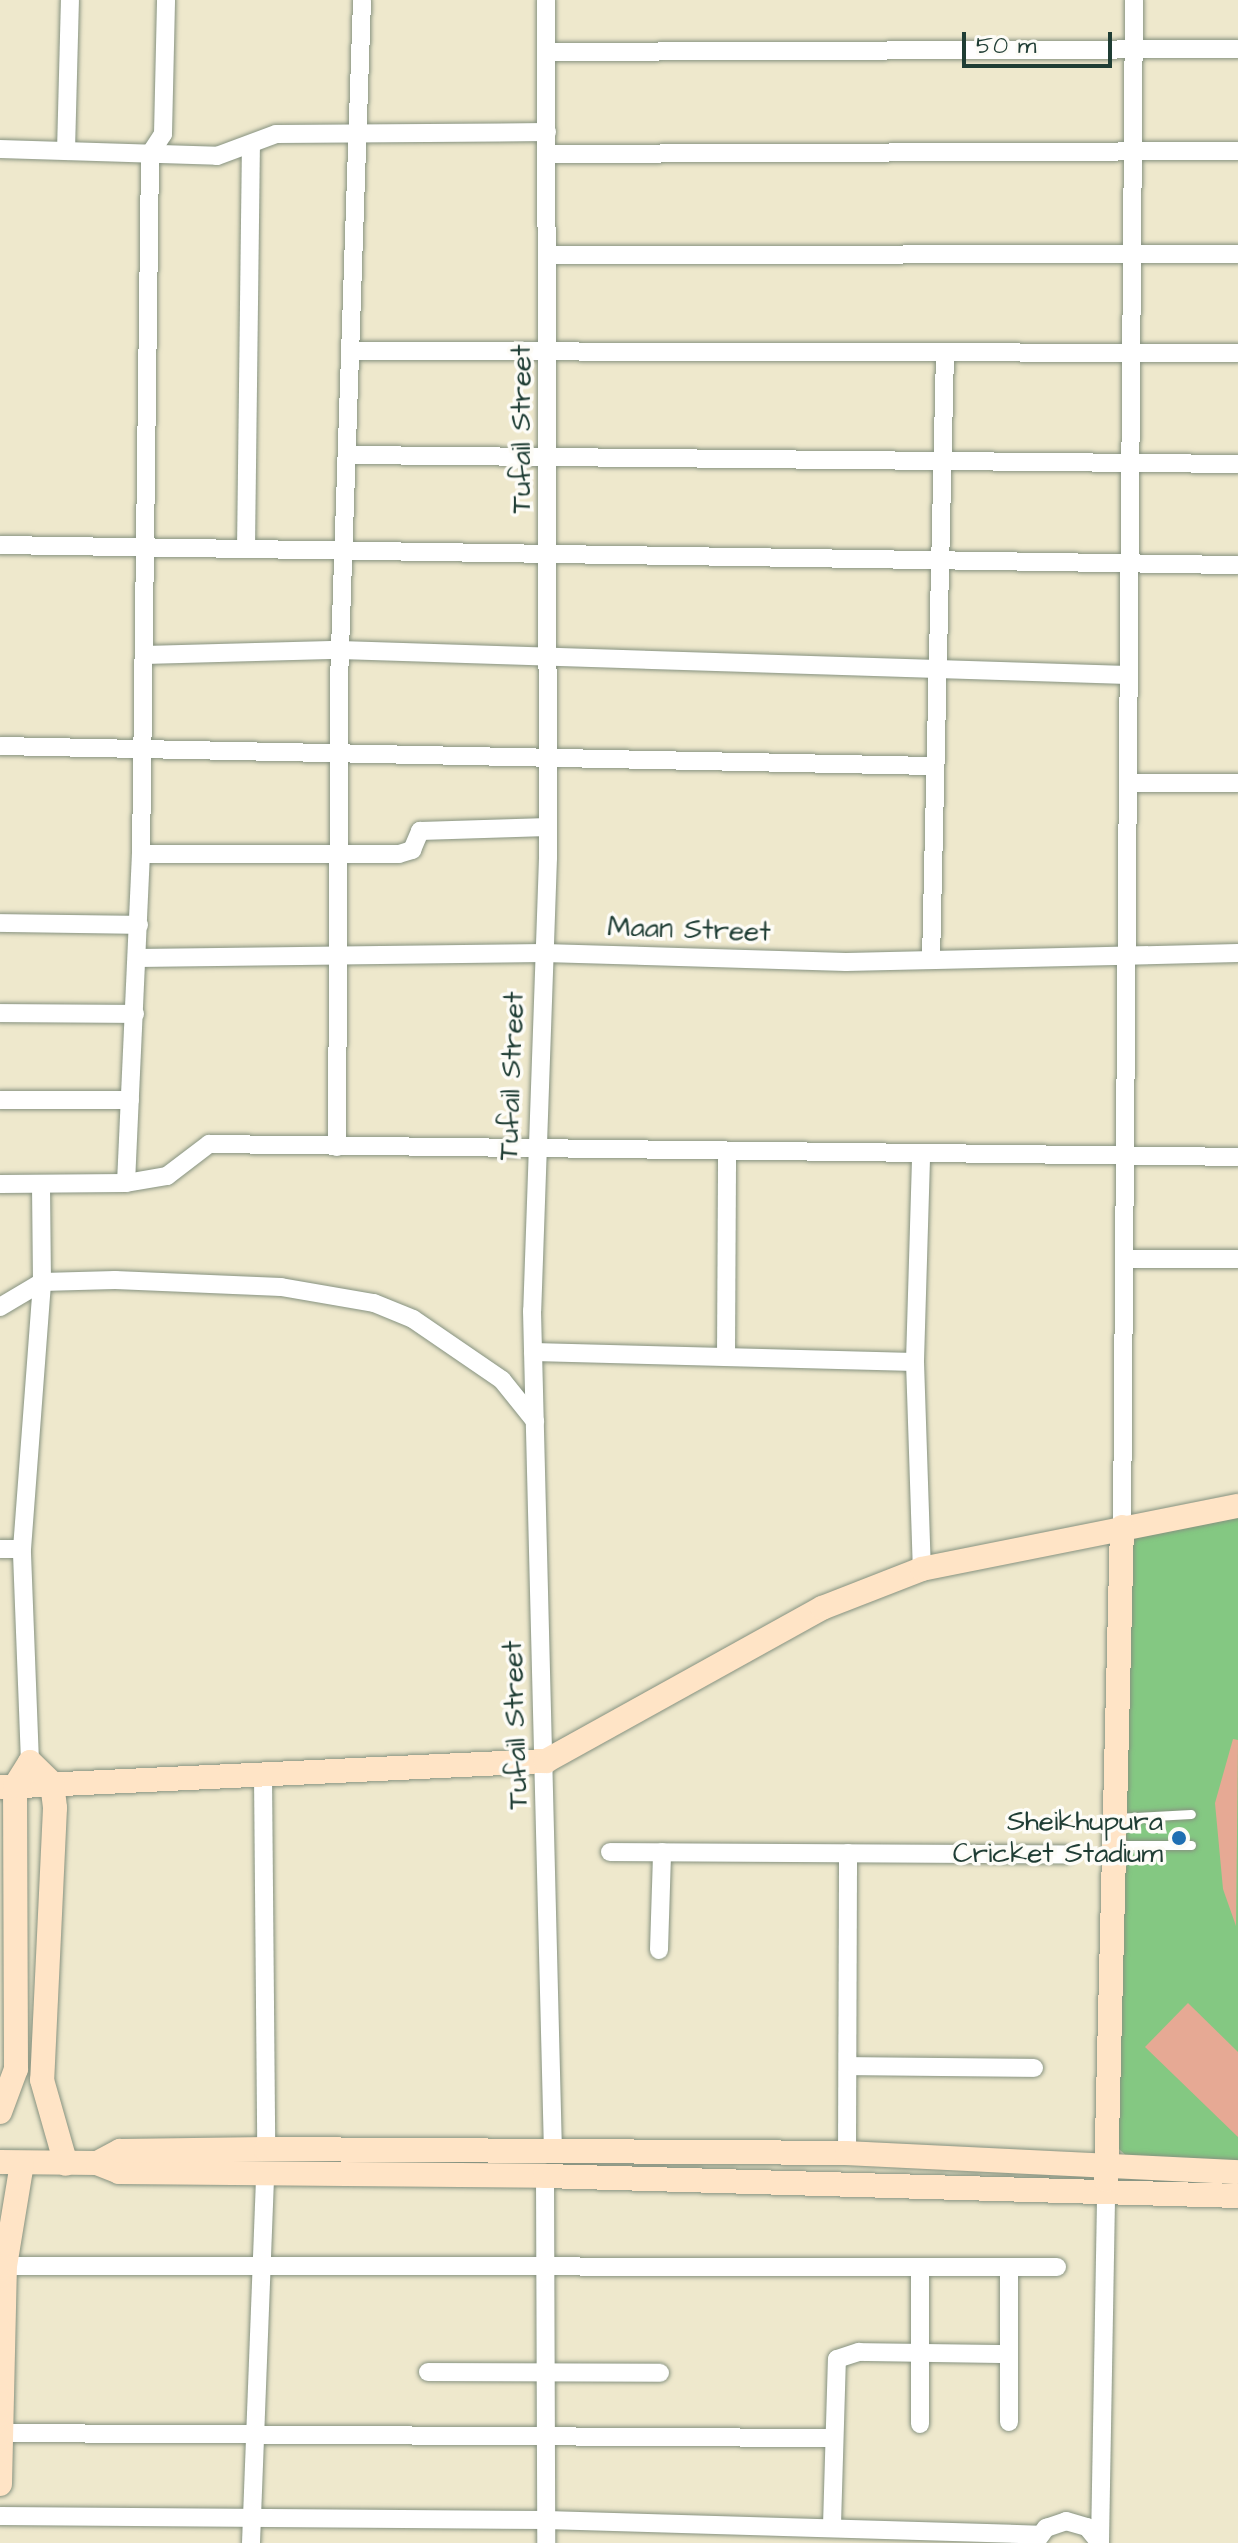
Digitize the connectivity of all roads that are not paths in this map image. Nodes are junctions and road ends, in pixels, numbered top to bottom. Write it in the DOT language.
graph roads {
  1 [pos="70,0"];
  2 [pos="166,0"];
  3 [pos="362,0"];
  4 [pos="546,0"];
  5 [pos="1134,0"];
  6 [pos="1133,48"];
  7 [pos="1238,49"];
  8 [pos="546,52"];
  9 [pos="547,132"];
  10 [pos="358,134"];
  11 [pos="251,146"];
  12 [pos="0,149"];
  13 [pos="1132,149"];
  14 [pos="66,151"];
  15 [pos="1238,151"];
  16 [pos="150,154"];
  17 [pos="548,154"];
  18 [pos="1132,253"];
  19 [pos="1238,254"];
  20 [pos="549,255"];
  21 [pos="353,351"];
  22 [pos="550,352"];
  23 [pos="1131,352"];
  24 [pos="945,353"];
  25 [pos="1238,353"];
  26 [pos="351,455"];
  27 [pos="550,457"];
  28 [pos="943,461"];
  29 [pos="1131,463"];
  30 [pos="1238,464"];
  31 [pos="0,545"];
  32 [pos="145,548"];
  33 [pos="246,549"];
  34 [pos="349,551"];
  35 [pos="550,555"];
  36 [pos="940,562"];
  37 [pos="1129,565"];
  38 [pos="1238,565"];
  39 [pos="340,650"];
  40 [pos="144,655"];
  41 [pos="549,655"];
  42 [pos="937,665"];
  43 [pos="1128,675"];
  44 [pos="0,746"];
  45 [pos="143,749"];
  46 [pos="340,755"];
  47 [pos="548,763"];
  48 [pos="935,766"];
  49 [pos="1128,783"];
  50 [pos="1238,783"];
  51 [pos="548,827"];
  52 [pos="141,854"];
  53 [pos="340,854"];
  54 [pos="0,923"];
  55 [pos="139,925"];
  56 [pos="544,953"];
  57 [pos="1238,953"];
  58 [pos="340,955"];
  59 [pos="1127,955"];
  60 [pos="137,958"];
  61 [pos="931,960"];
  62 [pos="0,1013"];
  63 [pos="135,1014"];
  64 [pos="0,1100"];
  65 [pos="130,1100"];
  66 [pos="337,1147"];
  67 [pos="537,1151"];
  68 [pos="727,1155"];
  69 [pos="1238,1157"];
  70 [pos="921,1159"];
  71 [pos="1125,1159"];
  72 [pos="126,1183"];
  73 [pos="0,1184"];
  74 [pos="41,1184"];
  75 [pos="1124,1259"];
  76 [pos="1238,1259"];
  77 [pos="42,1282"];
  78 [pos="0,1307"];
  79 [pos="533,1352"];
  80 [pos="726,1357"];
  81 [pos="915,1362"];
  82 [pos="535,1421"];
  83 [pos="1238,1506"];
  84 [pos="1122,1527"];
  85 [pos="0,1549"];
  86 [pos="22,1549"];
  87 [pos="922,1569"];
  88 [pos="546,1761"];
  89 [pos="30,1762"];
  90 [pos="263,1775"];
  91 [pos="53,1796"];
  92 [pos="8,1798"];
  93 [pos="1191,1814"];
  94 [pos="1114,1818"];
  95 [pos="1113,1845"];
  96 [pos="1191,1845"];
  97 [pos="610,1852"];
  98 [pos="662,1852"];
  99 [pos="848,1853"];
  100 [pos="1066,1854"];
  101 [pos="659,1950"];
  102 [pos="848,2066"];
  103 [pos="1034,2068"];
  104 [pos="0,2112"];
  105 [pos="847,2153"];
  106 [pos="266,2161"];
  107 [pos="11,2162"];
  108 [pos="66,2164"];
  109 [pos="549,2164"];
  110 [pos="1106,2167"];
  111 [pos="1238,2172"];
  112 [pos="1106,2192"];
  113 [pos="1238,2196"];
  114 [pos="261,2264"];
  115 [pos="5,2266"];
  116 [pos="544,2267"];
  117 [pos="920,2267"];
  118 [pos="1009,2267"];
  119 [pos="1057,2267"];
  120 [pos="919,2353"];
  121 [pos="1008,2354"];
  122 [pos="428,2372"];
  123 [pos="545,2373"];
  124 [pos="660,2373"];
  125 [pos="1009,2422"];
  126 [pos="920,2424"];
  127 [pos="2,2433"];
  128 [pos="250,2433"];
  129 [pos="545,2436"];
  130 [pos="831,2438"];
  131 [pos="0,2484"];
  132 [pos="0,2516"];
  133 [pos="250,2518"];
  134 [pos="546,2520"];
  135 [pos="832,2525"];
  136 [pos="907,2527"];
  137 [pos="1037,2539"];
  138 [pos="251,2543"];
  139 [pos="546,2543"];
  140 [pos="887,2543"];
  1 -- 14 [label="street"];
  2 -- 16 [label="street"];
  3 -- 10 [label="street"];
  4 -- 8 [label="street, Tufail Street"];
  5 -- 6 [label="street"];
  6 -- 7 [label="street"];
  6 -- 8 [label="street"];
  6 -- 13 [label="street"];
  8 -- 9 [label="street, Tufail Street"];
  9 -- 10 [label="street"];
  9 -- 17 [label="street, Tufail Street"];
  10 -- 11 [label="street"];
  10 -- 21 [label="street"];
  11 -- 16 [label="street"];
  11 -- 33 [label="street"];
  12 -- 14 [label="street"];
  13 -- 15 [label="street"];
  13 -- 17 [label="street"];
  13 -- 18 [label="street"];
  14 -- 16 [label="street"];
  16 -- 32 [label="street"];
  17 -- 20 [label="street, Tufail Street"];
  18 -- 19 [label="street"];
  18 -- 20 [label="street"];
  18 -- 23 [label="street"];
  20 -- 22 [label="street, Tufail Street"];
  21 -- 22 [label="street"];
  21 -- 26 [label="street"];
  22 -- 24 [label="street"];
  22 -- 27 [label="street, Tufail Street"];
  23 -- 24 [label="street"];
  23 -- 25 [label="street"];
  23 -- 29 [label="street"];
  24 -- 28 [label="street"];
  26 -- 27 [label="street"];
  26 -- 34 [label="street"];
  27 -- 28 [label="street"];
  27 -- 35 [label="street, Tufail Street"];
  28 -- 29 [label="street"];
  28 -- 36 [label="street"];
  29 -- 30 [label="street"];
  29 -- 37 [label="street"];
  31 -- 32 [label="street"];
  32 -- 33 [label="street"];
  32 -- 40 [label="street"];
  33 -- 34 [label="street"];
  34 -- 35 [label="street"];
  34 -- 39 [label="street"];
  35 -- 36 [label="street"];
  35 -- 41 [label="street, Tufail Street"];
  36 -- 37 [label="street"];
  36 -- 42 [label="street"];
  37 -- 38 [label="street"];
  37 -- 43 [label="street"];
  39 -- 40 [label="street"];
  39 -- 41 [label="street"];
  39 -- 46 [label="street"];
  40 -- 45 [label="street"];
  41 -- 42 [label="street"];
  41 -- 47 [label="street, Tufail Street"];
  42 -- 43 [label="street"];
  42 -- 48 [label="street"];
  43 -- 49 [label="street"];
  44 -- 45 [label="street"];
  45 -- 46 [label="street"];
  45 -- 52 [label="street"];
  46 -- 47 [label="street"];
  46 -- 53 [label="street"];
  47 -- 48 [label="street"];
  47 -- 51 [label="street, Tufail Street"];
  48 -- 61 [label="street"];
  49 -- 50 [label="street"];
  49 -- 59 [label="street"];
  51 -- 53 [label="street"];
  51 -- 56 [label="street, Tufail Street"];
  52 -- 53 [label="street"];
  52 -- 55 [label="street"];
  53 -- 58 [label="street"];
  54 -- 55 [label="street"];
  55 -- 60 [label="street"];
  56 -- 58 [label="street, Maan Street"];
  56 -- 61 [label="street, Maan Street"];
  56 -- 67 [label="street, Tufail Street"];
  57 -- 59 [label="street, Maan Street"];
  58 -- 60 [label="street, Maan Street"];
  58 -- 66 [label="street"];
  59 -- 61 [label="street, Maan Street"];
  59 -- 71 [label="street"];
  60 -- 63 [label="street"];
  62 -- 63 [label="street"];
  63 -- 65 [label="street"];
  64 -- 65 [label="street"];
  65 -- 72 [label="street"];
  66 -- 67 [label="street"];
  66 -- 72 [label="street"];
  67 -- 68 [label="street"];
  67 -- 79 [label="street, Tufail Street"];
  68 -- 70 [label="street"];
  68 -- 80 [label="street"];
  69 -- 71 [label="street"];
  70 -- 71 [label="street"];
  70 -- 81 [label="street"];
  71 -- 75 [label="street"];
  72 -- 74 [label="street"];
  73 -- 74 [label="street"];
  74 -- 77 [label="street"];
  75 -- 76 [label="street"];
  75 -- 84 [label="street"];
  77 -- 78 [label="street"];
  77 -- 82 [label="street"];
  77 -- 86 [label="street"];
  79 -- 80 [label="street"];
  79 -- 82 [label="street, Tufail Street"];
  80 -- 81 [label="street"];
  81 -- 87 [label="street"];
  82 -- 88 [label="street, Tufail Street"];
  83 -- 84 [label="street"];
  84 -- 87 [label="street"];
  84 -- 94 [label="street"];
  85 -- 86 [label="street"];
  86 -- 89 [label="street"];
  87 -- 88 [label="street"];
  88 -- 90 [label="street"];
  88 -- 109 [label="street, Tufail Street"];
  89 -- 91 [label="street"];
  89 -- 92 [label="street"];
  90 -- 91 [label="street"];
  90 -- 106 [label="street"];
  91 -- 92 [label="street"];
  91 -- 108 [label="street"];
  92 -- 104 [label="street"];
  93 -- 94 [label="lane"];
  94 -- 95 [label="street"];
  95 -- 96 [label="lane"];
  95 -- 110 [label="street"];
  97 -- 98 [label="street"];
  98 -- 99 [label="street"];
  98 -- 101 [label="street"];
  99 -- 100 [label="street"];
  99 -- 102 [label="street"];
  102 -- 103 [label="street"];
  102 -- 105 [label="street"];
  105 -- 109 [label="street"];
  105 -- 110 [label="street"];
  106 -- 108 [label="street"];
  106 -- 109 [label="street"];
  106 -- 114 [label="street"];
  107 -- 108 [label="street"];
  107 -- 115 [label="street"];
  109 -- 112 [label="street"];
  109 -- 116 [label="street, Tufail Street"];
  110 -- 111 [label="street"];
  110 -- 112 [label="street"];
  112 -- 113 [label="street"];
  112 -- 137 [label="street"];
  114 -- 115 [label="street"];
  114 -- 116 [label="street"];
  114 -- 128 [label="street"];
  115 -- 127 [label="street"];
  116 -- 117 [label="street"];
  116 -- 123 [label="street, Tufail Street"];
  117 -- 118 [label="street"];
  117 -- 120 [label="street"];
  118 -- 119 [label="street"];
  118 -- 121 [label="street"];
  120 -- 121 [label="street"];
  120 -- 126 [label="street"];
  120 -- 130 [label="street"];
  121 -- 125 [label="street"];
  122 -- 123 [label="street"];
  123 -- 124 [label="street"];
  123 -- 129 [label="street, Tufail Street"];
  127 -- 128 [label="street"];
  127 -- 131 [label="street"];
  128 -- 129 [label="street"];
  128 -- 133 [label="street"];
  129 -- 130 [label="street"];
  129 -- 134 [label="street, Tufail Street"];
  130 -- 135 [label="street"];
  132 -- 133 [label="street"];
  133 -- 134 [label="street"];
  133 -- 138 [label="street"];
  134 -- 135 [label="street"];
  134 -- 139 [label="street, Tufail Street"];
  135 -- 136 [label="street"];
  136 -- 137 [label="street"];
  136 -- 140 [label="street"];
}
